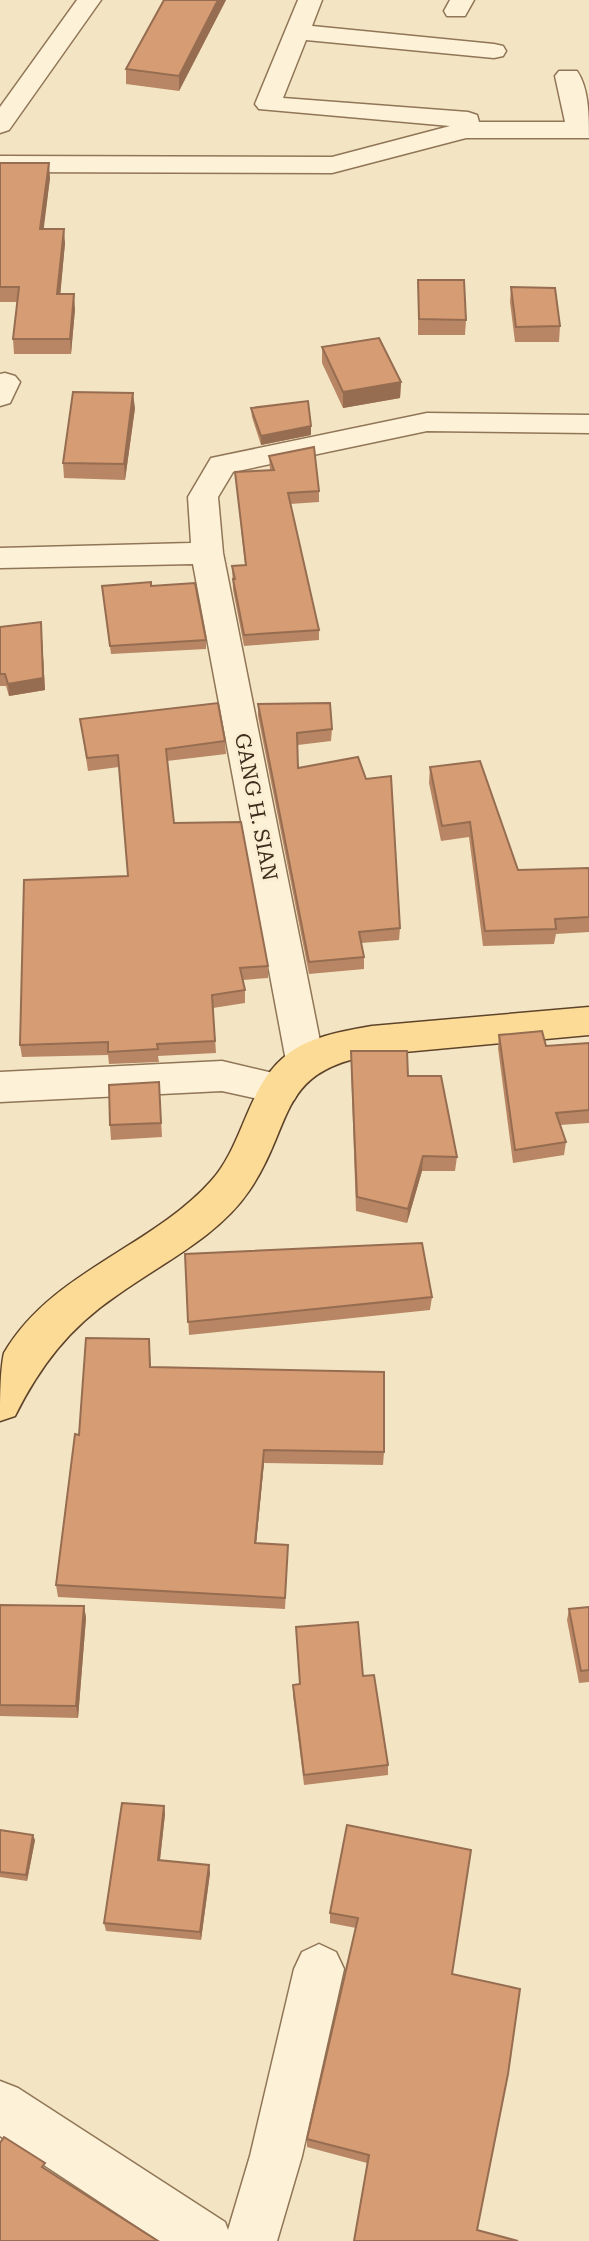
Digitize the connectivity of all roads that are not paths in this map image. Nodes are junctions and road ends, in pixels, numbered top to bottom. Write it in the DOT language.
graph roads {
  1 [pos="89,0"];
  2 [pos="310,0"];
  3 [pos="297,32"];
  4 [pos="494,51"];
  5 [pos="569,76"];
  6 [pos="0,125"];
  7 [pos="585,125"];
  8 [pos="0,164"];
  9 [pos="589,424"];
  10 [pos="207,553"];
  11 [pos="0,558"];
  12 [pos="589,1021"];
  13 [pos="293,1075"];
  14 [pos="0,1087"];
  15 [pos="0,1403"];
  16 [pos="318,1969"];
  17 [pos="0,2106"];
  18 [pos="206,2241"];
  19 [pos="251,2241"];
  1 -- 6 [label="street"];
  2 -- 3 [label="street"];
  3 -- 4 [label="street"];
  3 -- 7 [label="street"];
  5 -- 7 [label="street"];
  7 -- 8 [label="street"];
  9 -- 10 [label="street, GANG H. SIAN"];
  10 -- 11 [label="street"];
  10 -- 13 [label="street, GANG H. SIAN"];
  12 -- 13 [label="main road"];
  13 -- 14 [label="street"];
  13 -- 15 [label="main road"];
  16 -- 19 [label="street"];
  17 -- 18 [label="street"];
}
